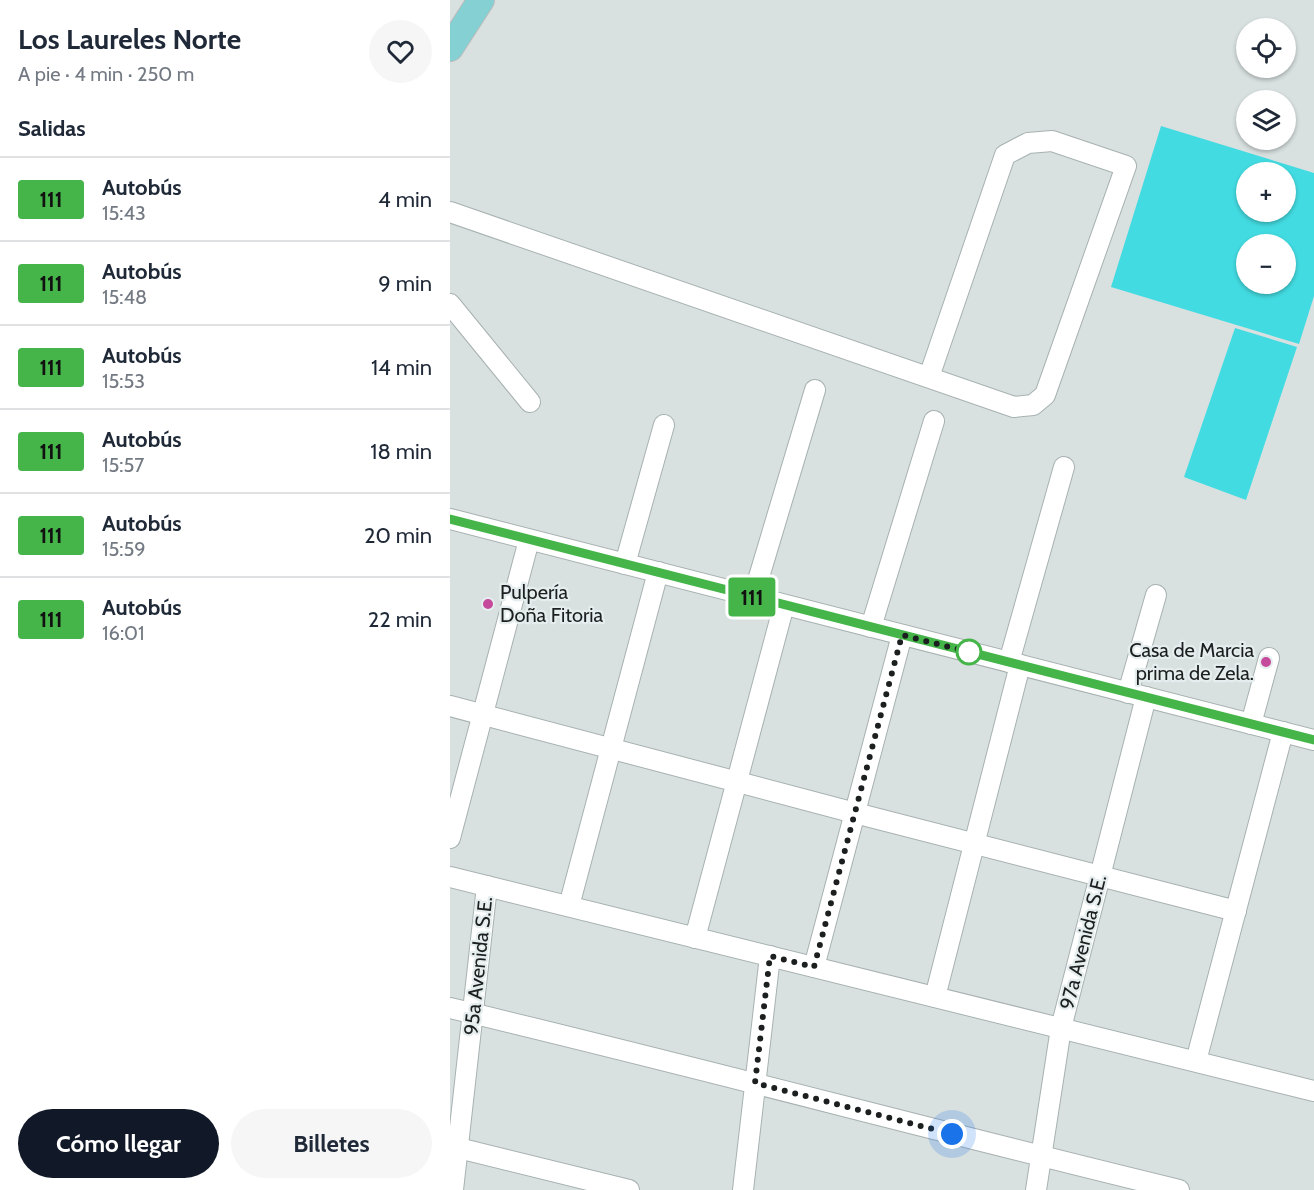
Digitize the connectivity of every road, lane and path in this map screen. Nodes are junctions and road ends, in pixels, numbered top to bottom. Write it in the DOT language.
graph roads {
  1 [pos="481,0"];
  2 [pos="450,48"];
  3 [pos="450,212"];
  4 [pos="450,304"];
  5 [pos="929,377"];
  6 [pos="815,390"];
  7 [pos="530,402"];
  8 [pos="934,421"];
  9 [pos="664,425"];
  10 [pos="1064,467"];
  11 [pos="450,519"];
  12 [pos="529,540"];
  13 [pos="625,564"];
  14 [pos="658,572"];
  15 [pos="1156,595"];
  16 [pos="753,597"];
  17 [pos="784,605"];
  18 [pos="871,627"];
  19 [pos="902,635"];
  20 [pos="1269,658"];
  21 [pos="1015,664"];
  22 [pos="1137,695"];
  23 [pos="450,706"];
  24 [pos="482,714"];
  25 [pos="1251,724"];
  26 [pos="1283,732"];
  27 [pos="1314,740"];
  28 [pos="611,748"];
  29 [pos="737,781"];
  30 [pos="855,813"];
  31 [pos="450,837"];
  32 [pos="974,843"];
  33 [pos="1100,876"];
  34 [pos="450,877"];
  35 [pos="487,886"];
  36 [pos="569,906"];
  37 [pos="1236,911"];
  38 [pos="695,938"];
  39 [pos="770,956"];
  40 [pos="814,967"];
  41 [pos="935,997"];
  42 [pos="450,1008"];
  43 [pos="472,1014"];
  44 [pos="1061,1028"];
  45 [pos="1197,1061"];
  46 [pos="755,1083"];
  47 [pos="1314,1091"];
  48 [pos="454,1147"];
  49 [pos="1040,1156"];
  50 [pos="453,1190"];
  51 [pos="629,1190"];
  52 [pos="743,1190"];
  53 [pos="1036,1190"];
  54 [pos="1179,1190"];
  1 -- 2 [label="main road"];
  3 -- 5 [label="street"];
  4 -- 7 [label="street"];
  5 -- 5 [label="street"];
  6 -- 16 [label="street"];
  8 -- 18 [label="street"];
  9 -- 13 [label="street"];
  10 -- 21 [label="street"];
  11 -- 12 [label="street"];
  12 -- 13 [label="street"];
  12 -- 24 [label="street"];
  13 -- 14 [label="street"];
  14 -- 16 [label="street"];
  14 -- 28 [label="street"];
  15 -- 22 [label="street, 97a Avenida S.E."];
  16 -- 17 [label="street"];
  17 -- 18 [label="street"];
  17 -- 29 [label="street"];
  18 -- 19 [label="street"];
  19 -- 21 [label="street"];
  19 -- 30 [label="street"];
  20 -- 25 [label="street"];
  21 -- 22 [label="street"];
  21 -- 32 [label="street"];
  22 -- 25 [label="street"];
  22 -- 33 [label="street, 97a Avenida S.E."];
  23 -- 24 [label="street"];
  24 -- 28 [label="street"];
  24 -- 31 [label="street"];
  25 -- 26 [label="street"];
  26 -- 27 [label="street"];
  26 -- 37 [label="street"];
  28 -- 29 [label="street"];
  28 -- 36 [label="street"];
  29 -- 30 [label="street"];
  29 -- 38 [label="street"];
  30 -- 32 [label="street"];
  30 -- 40 [label="street"];
  32 -- 33 [label="street"];
  32 -- 41 [label="street"];
  33 -- 37 [label="street"];
  33 -- 44 [label="street, 97a Avenida S.E."];
  34 -- 35 [label="street"];
  35 -- 36 [label="street"];
  35 -- 43 [label="street, 95a Avenida S.E."];
  36 -- 38 [label="street"];
  37 -- 45 [label="street"];
  38 -- 39 [label="street"];
  39 -- 40 [label="street"];
  39 -- 46 [label="street"];
  40 -- 41 [label="street"];
  41 -- 44 [label="street"];
  42 -- 43 [label="street"];
  43 -- 46 [label="street"];
  43 -- 48 [label="street, 95a Avenida S.E."];
  44 -- 45 [label="street"];
  44 -- 49 [label="street, 97a Avenida S.E."];
  45 -- 47 [label="street"];
  46 -- 49 [label="street"];
  46 -- 52 [label="street"];
  48 -- 50 [label="street, 95a Avenida S.E."];
  48 -- 51 [label="street"];
  49 -- 53 [label="street, 97a Avenida S.E."];
  49 -- 54 [label="street"];
}
